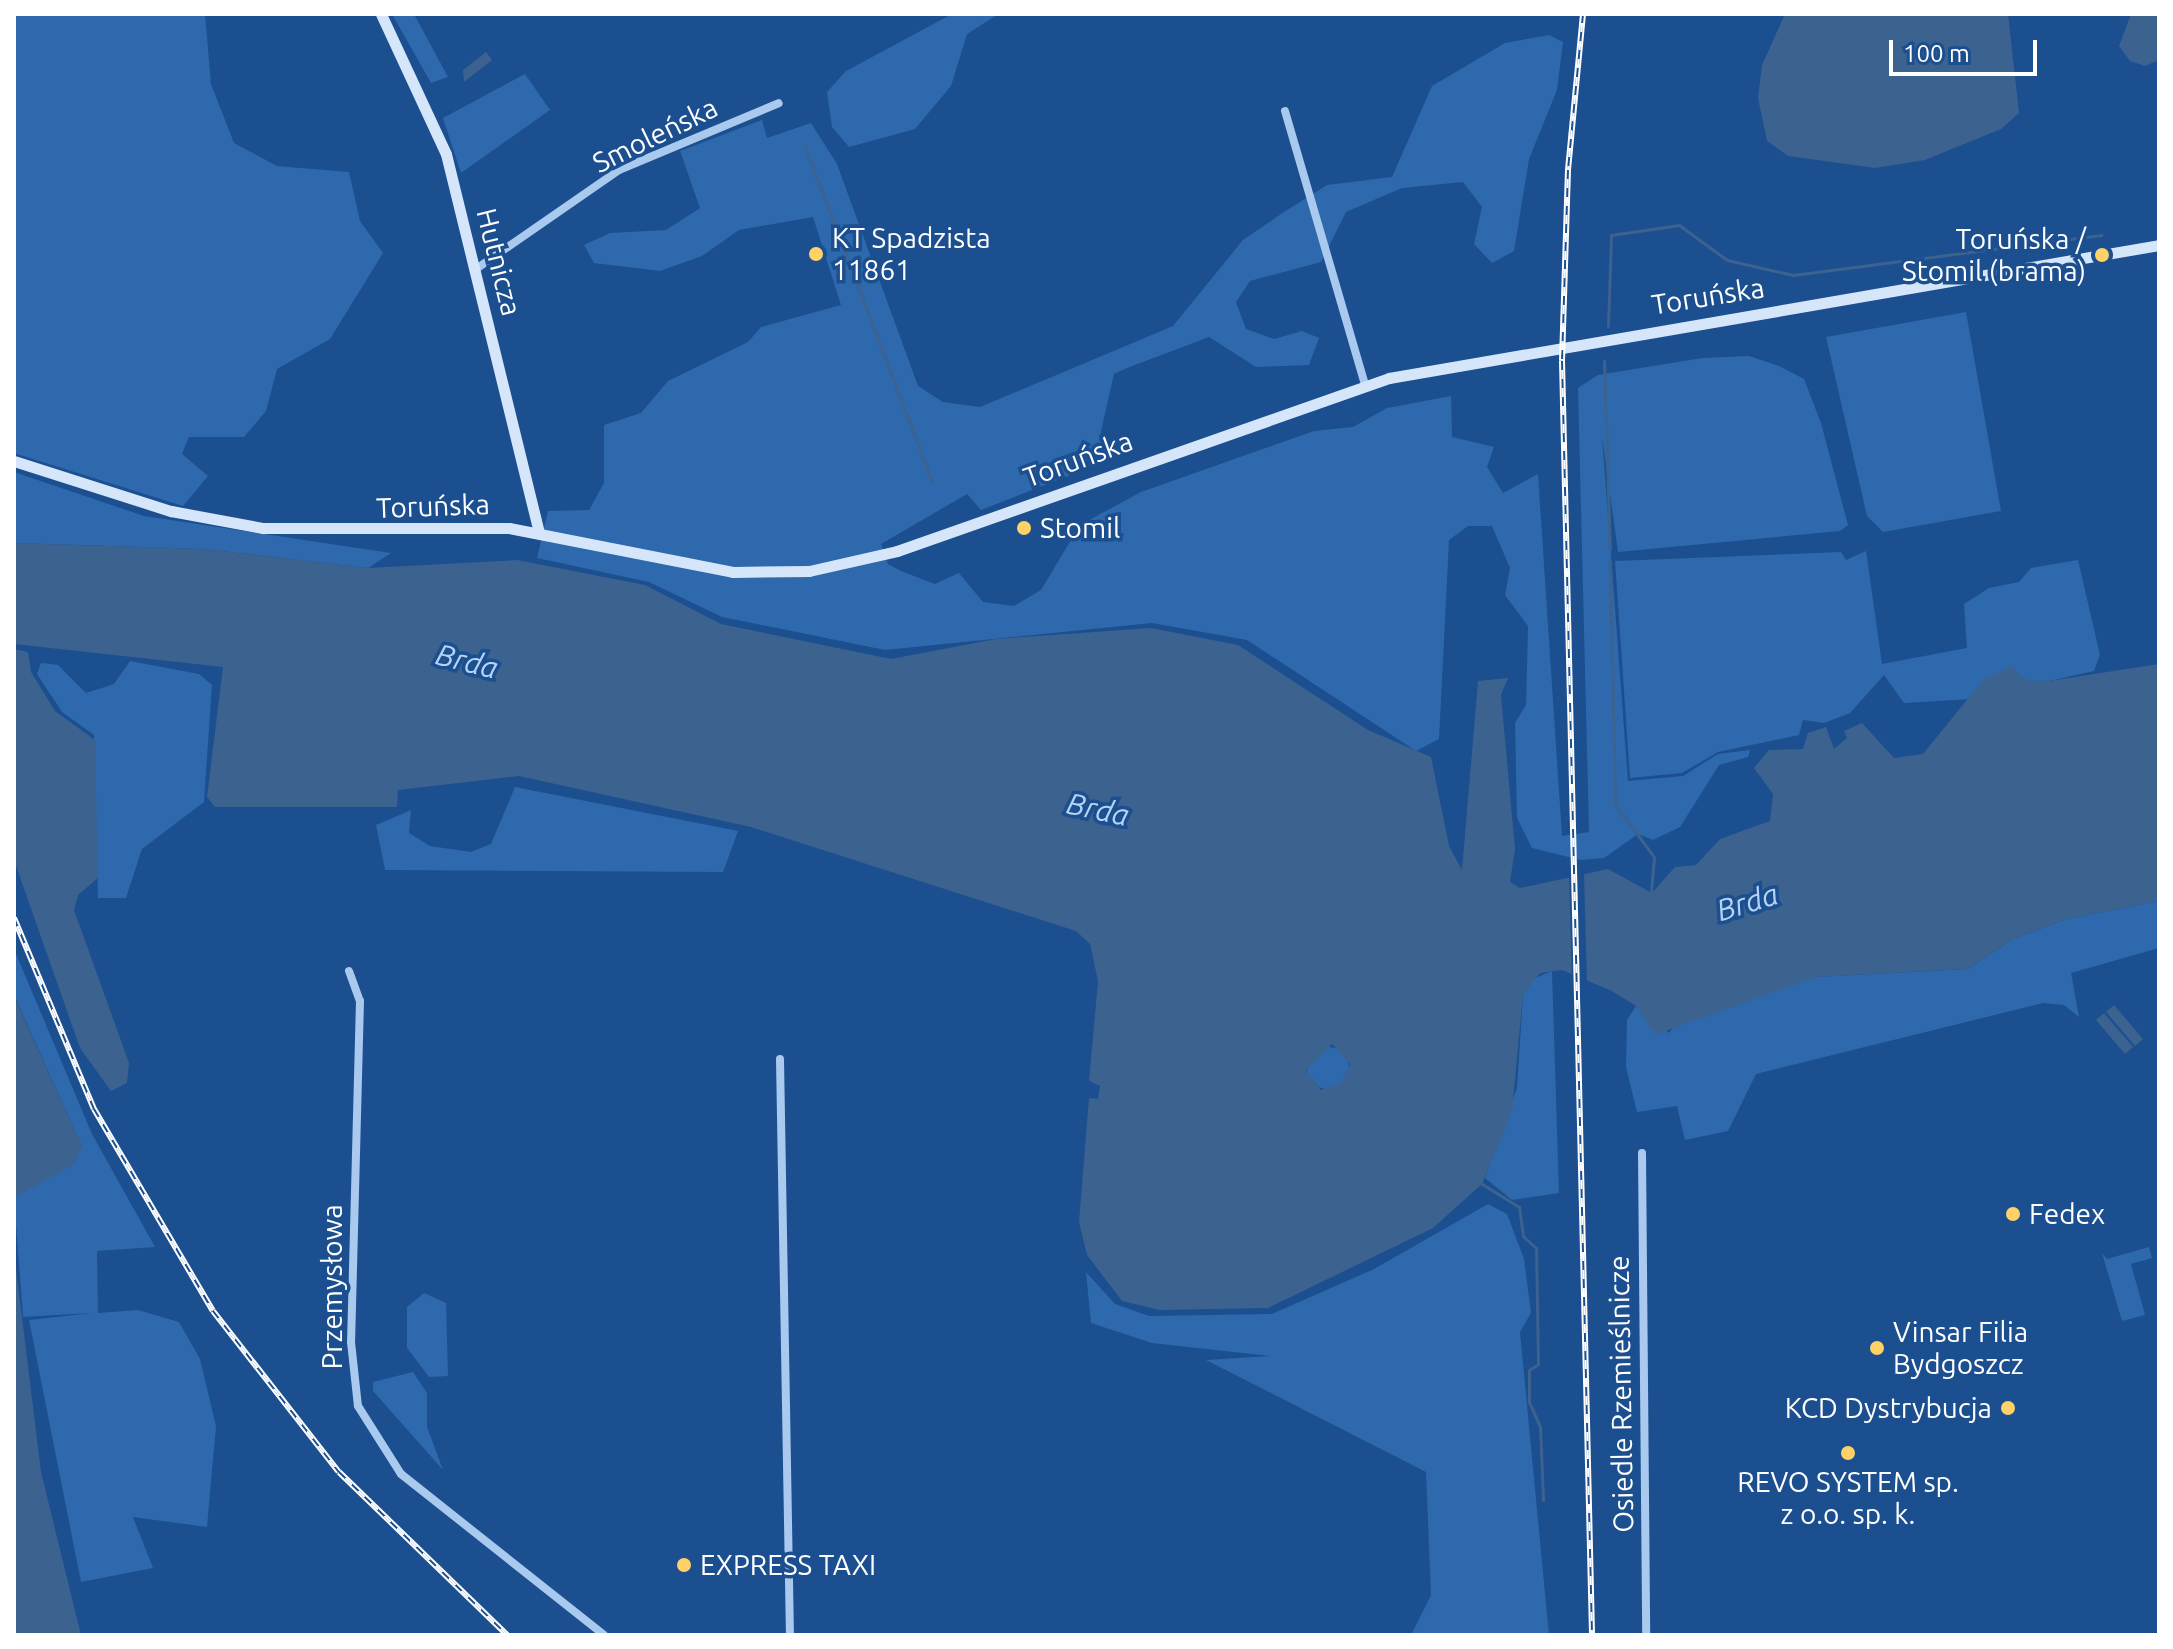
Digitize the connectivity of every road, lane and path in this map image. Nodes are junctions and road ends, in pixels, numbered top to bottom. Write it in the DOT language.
graph roads {
  1 [pos="381,14"];
  2 [pos="779,103"];
  3 [pos="1285,111"];
  4 [pos="2159,245"];
  5 [pos="476,269"];
  6 [pos="1365,384"];
  7 [pos="14,461"];
  8 [pos="539,532"];
  9 [pos="349,971"];
  10 [pos="780,1059"];
  11 [pos="1642,1153"];
  12 [pos="604,1635"];
  13 [pos="790,1635"];
  14 [pos="1646,1635"];
  1 -- 5 [label="street, Hutnicza"];
  2 -- 5 [label="street, Smoleńska"];
  3 -- 6 [label="street"];
  4 -- 6 [label="street, Toruńska"];
  5 -- 8 [label="street, Hutnicza"];
  6 -- 8 [label="street, Toruńska"];
  7 -- 8 [label="street, Toruńska"];
  9 -- 12 [label="street, Przemysłowa"];
  10 -- 13 [label="street"];
  11 -- 14 [label="street, Osiedle Rzemieślnicze"];
}
